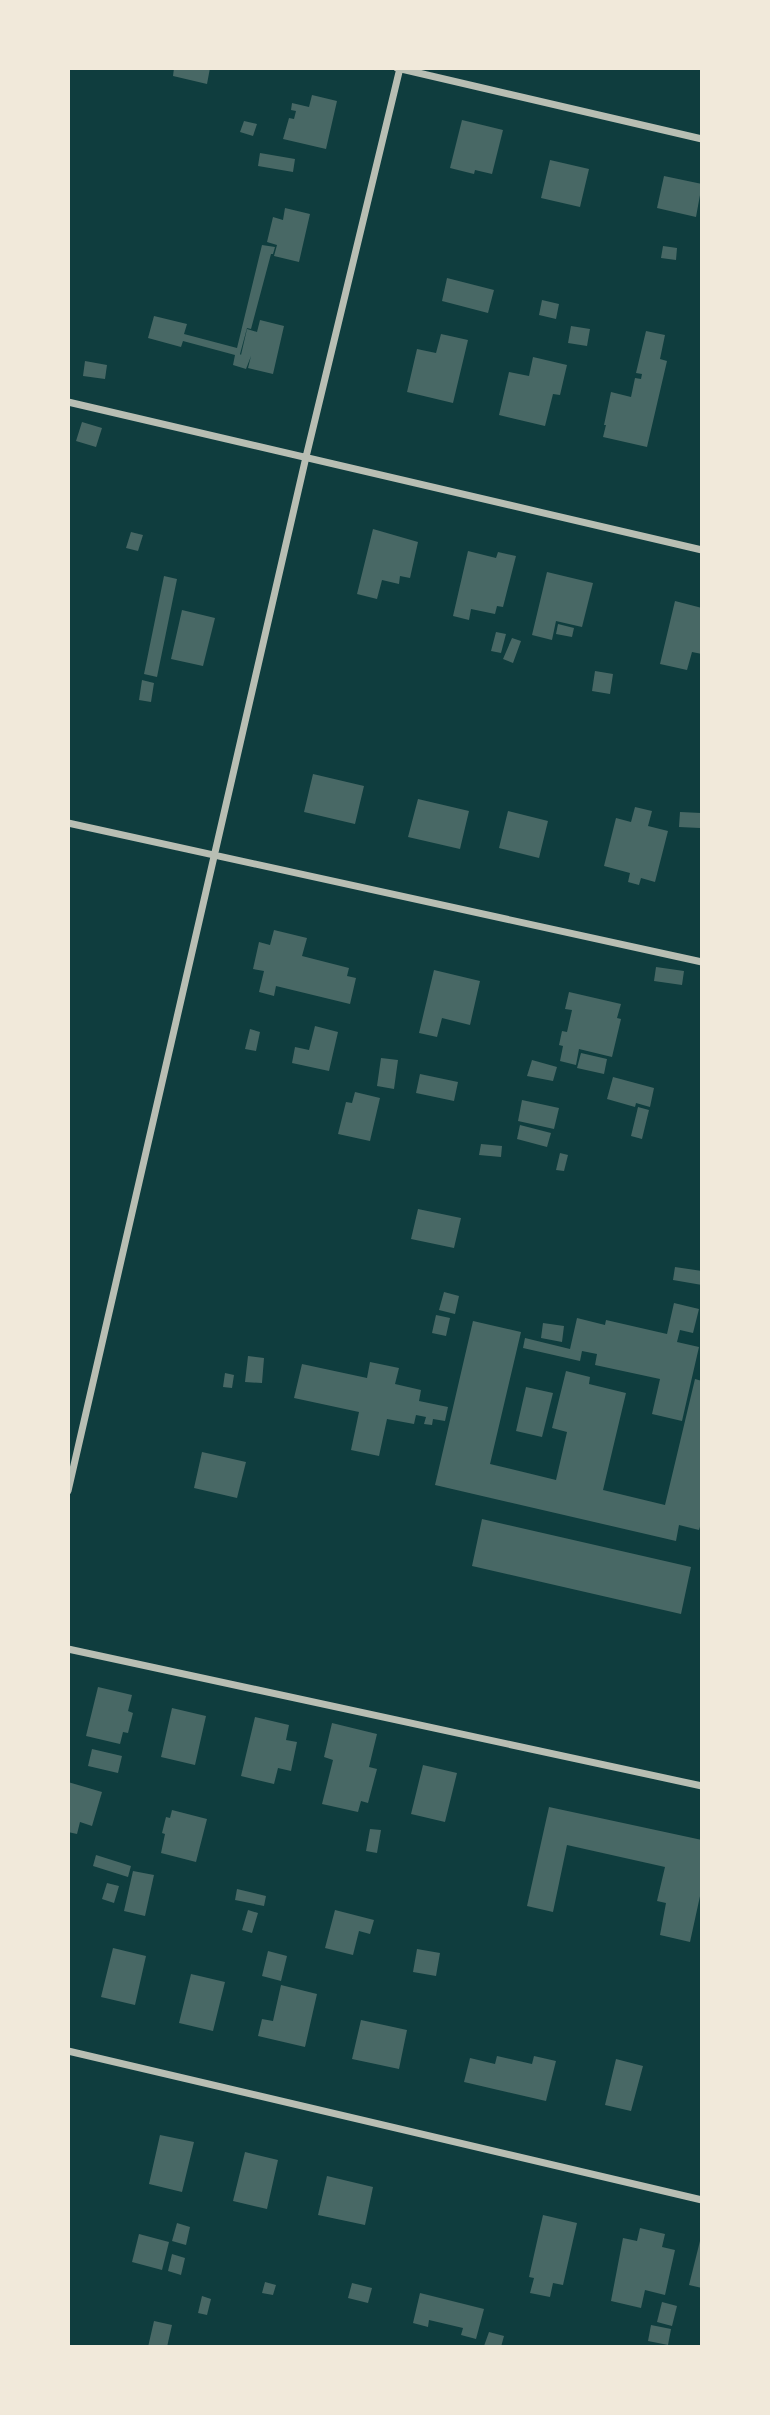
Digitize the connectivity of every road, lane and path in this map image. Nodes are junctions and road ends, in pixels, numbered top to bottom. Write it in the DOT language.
graph roads {
  1 [pos="399,68"];
  2 [pos="702,139"];
  3 [pos="68,402"];
  4 [pos="306,457"];
  5 [pos="702,550"];
  6 [pos="68,823"];
  7 [pos="215,856"];
  8 [pos="702,962"];
  9 [pos="68,1491"];
  10 [pos="68,1649"];
  11 [pos="702,1786"];
  12 [pos="68,2051"];
  13 [pos="702,2200"];
  1 -- 2 [label="street"];
  1 -- 4 [label="street"];
  3 -- 4 [label="street"];
  4 -- 5 [label="street"];
  4 -- 7 [label="street"];
  6 -- 7 [label="street"];
  7 -- 8 [label="street"];
  7 -- 9 [label="street"];
  10 -- 11 [label="street"];
  12 -- 13 [label="street"];
}
